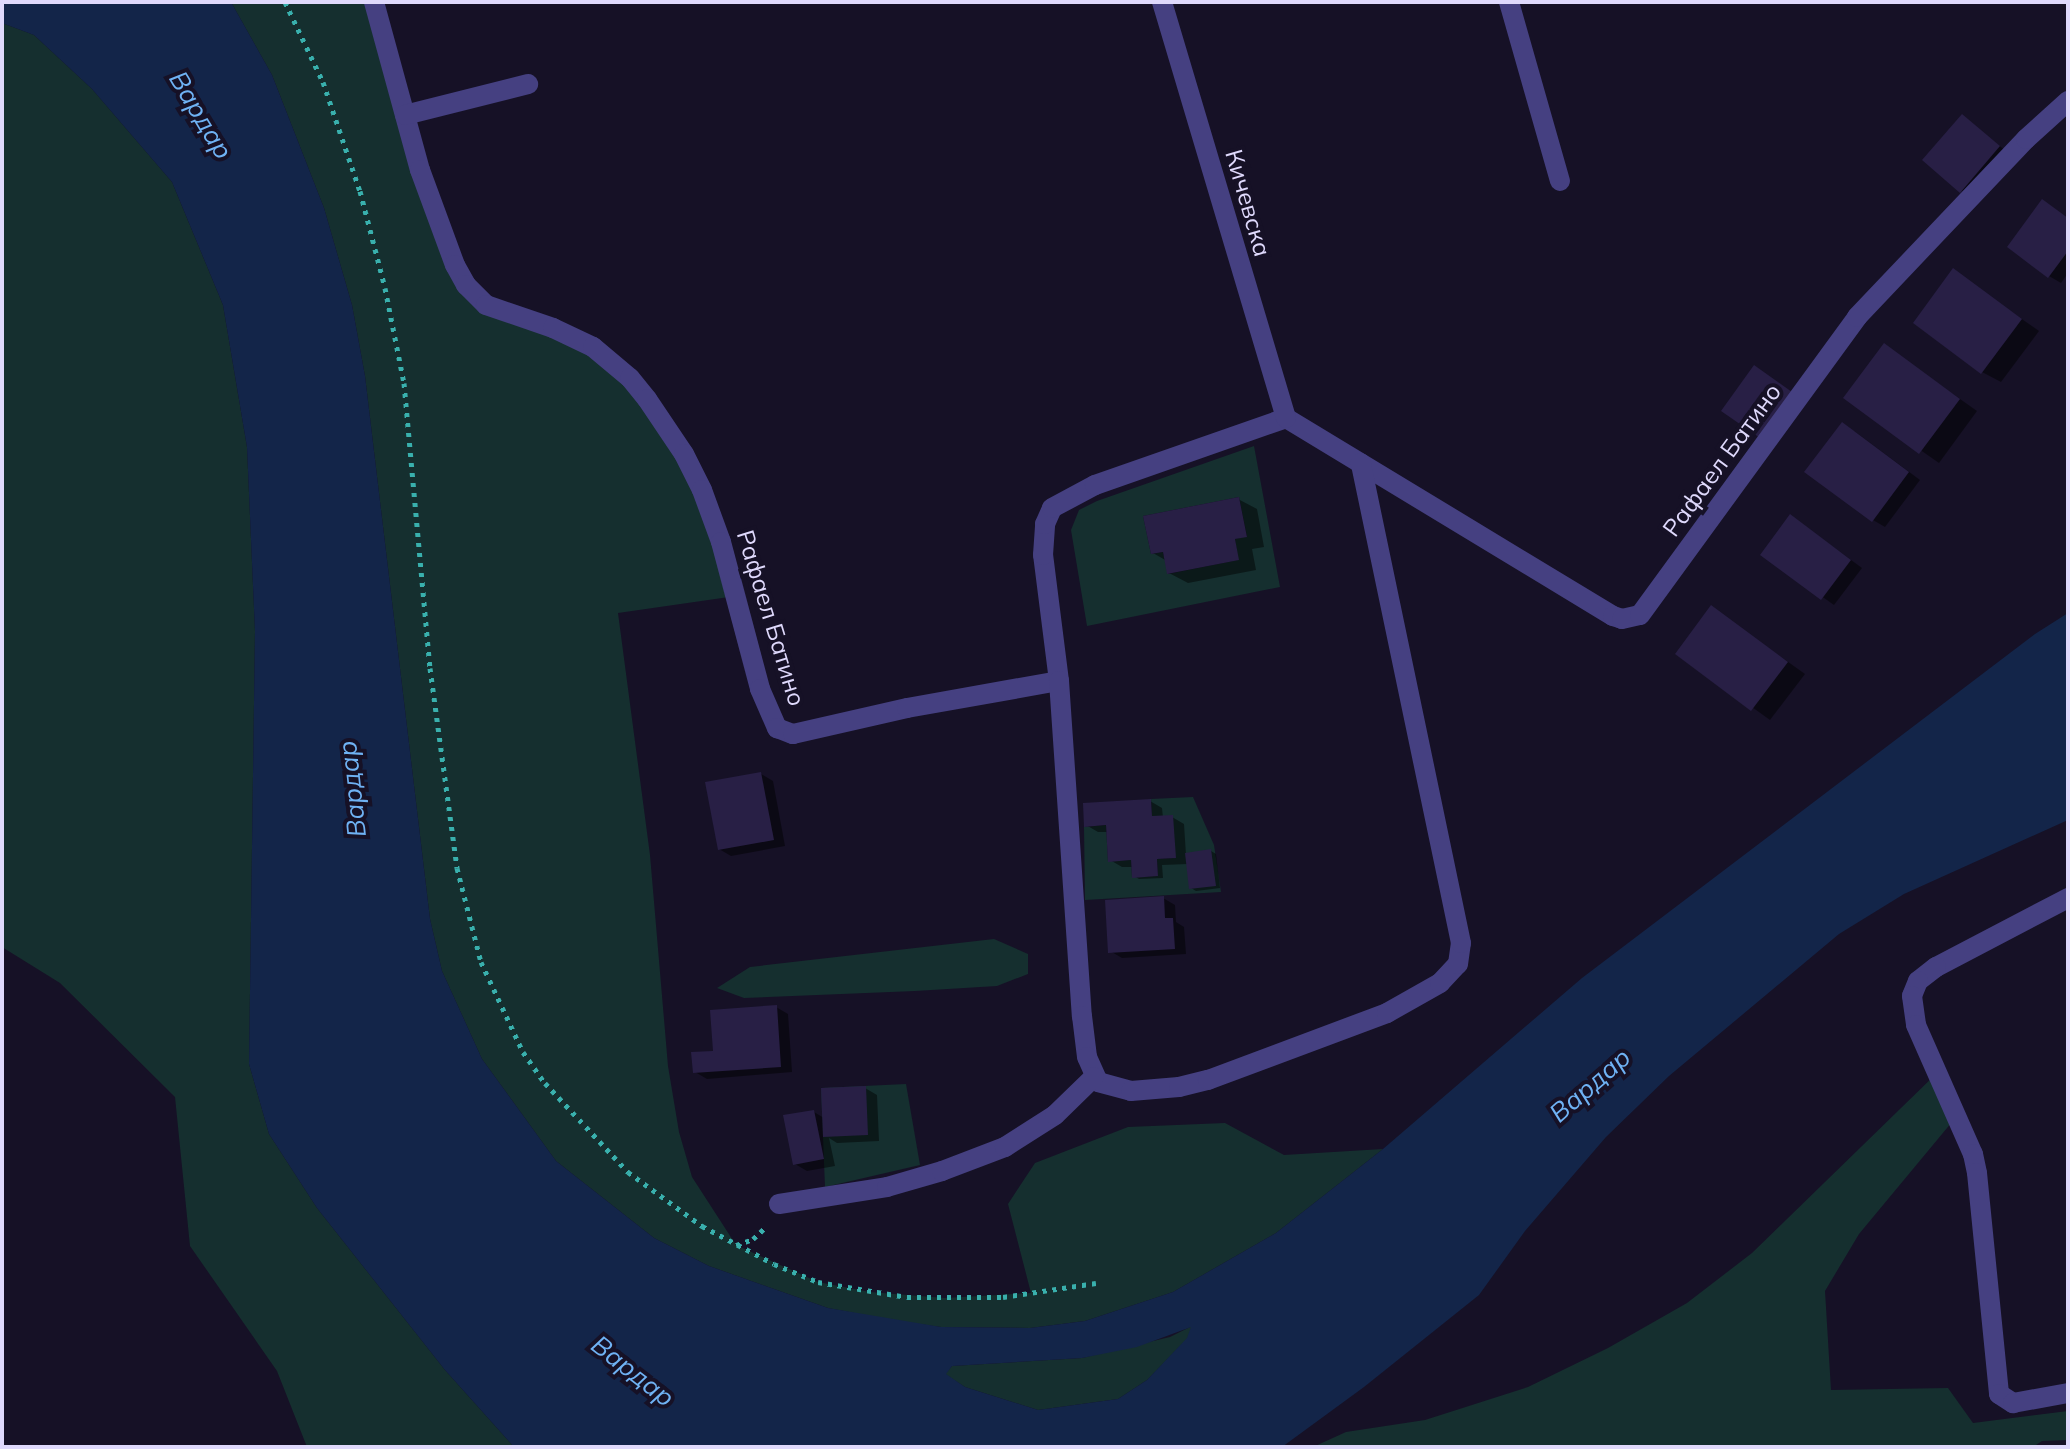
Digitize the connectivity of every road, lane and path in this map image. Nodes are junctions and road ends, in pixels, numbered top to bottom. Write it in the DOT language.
graph roads {
  1 [pos="285,2"];
  2 [pos="374,2"];
  3 [pos="1162,2"];
  4 [pos="1509,2"];
  5 [pos="528,84"];
  6 [pos="2068,101"];
  7 [pos="405,115"];
  8 [pos="1560,181"];
  9 [pos="1286,418"];
  10 [pos="1361,463"];
  11 [pos="1059,681"];
  12 [pos="2068,898"];
  13 [pos="1094,1077"];
  14 [pos="779,1204"];
  15 [pos="736,1245"];
  16 [pos="1096,1283"];
  17 [pos="2068,1393"];
  1 -- 15 [label="path"];
  2 -- 7 [label="street, Рафаел Батино"];
  3 -- 9 [label="street, Кичевска"];
  4 -- 8 [label="street"];
  5 -- 7 [label="street"];
  6 -- 10 [label="street, Рафаел Батино"];
  7 -- 11 [label="street, Рафаел Батино"];
  9 -- 10 [label="street, Рафаел Батино"];
  9 -- 11 [label="street"];
  10 -- 13 [label="street"];
  11 -- 13 [label="street"];
  12 -- 17 [label="street"];
  13 -- 14 [label="street"];
  14 -- 15 [label="path"];
  15 -- 16 [label="path"];
}
